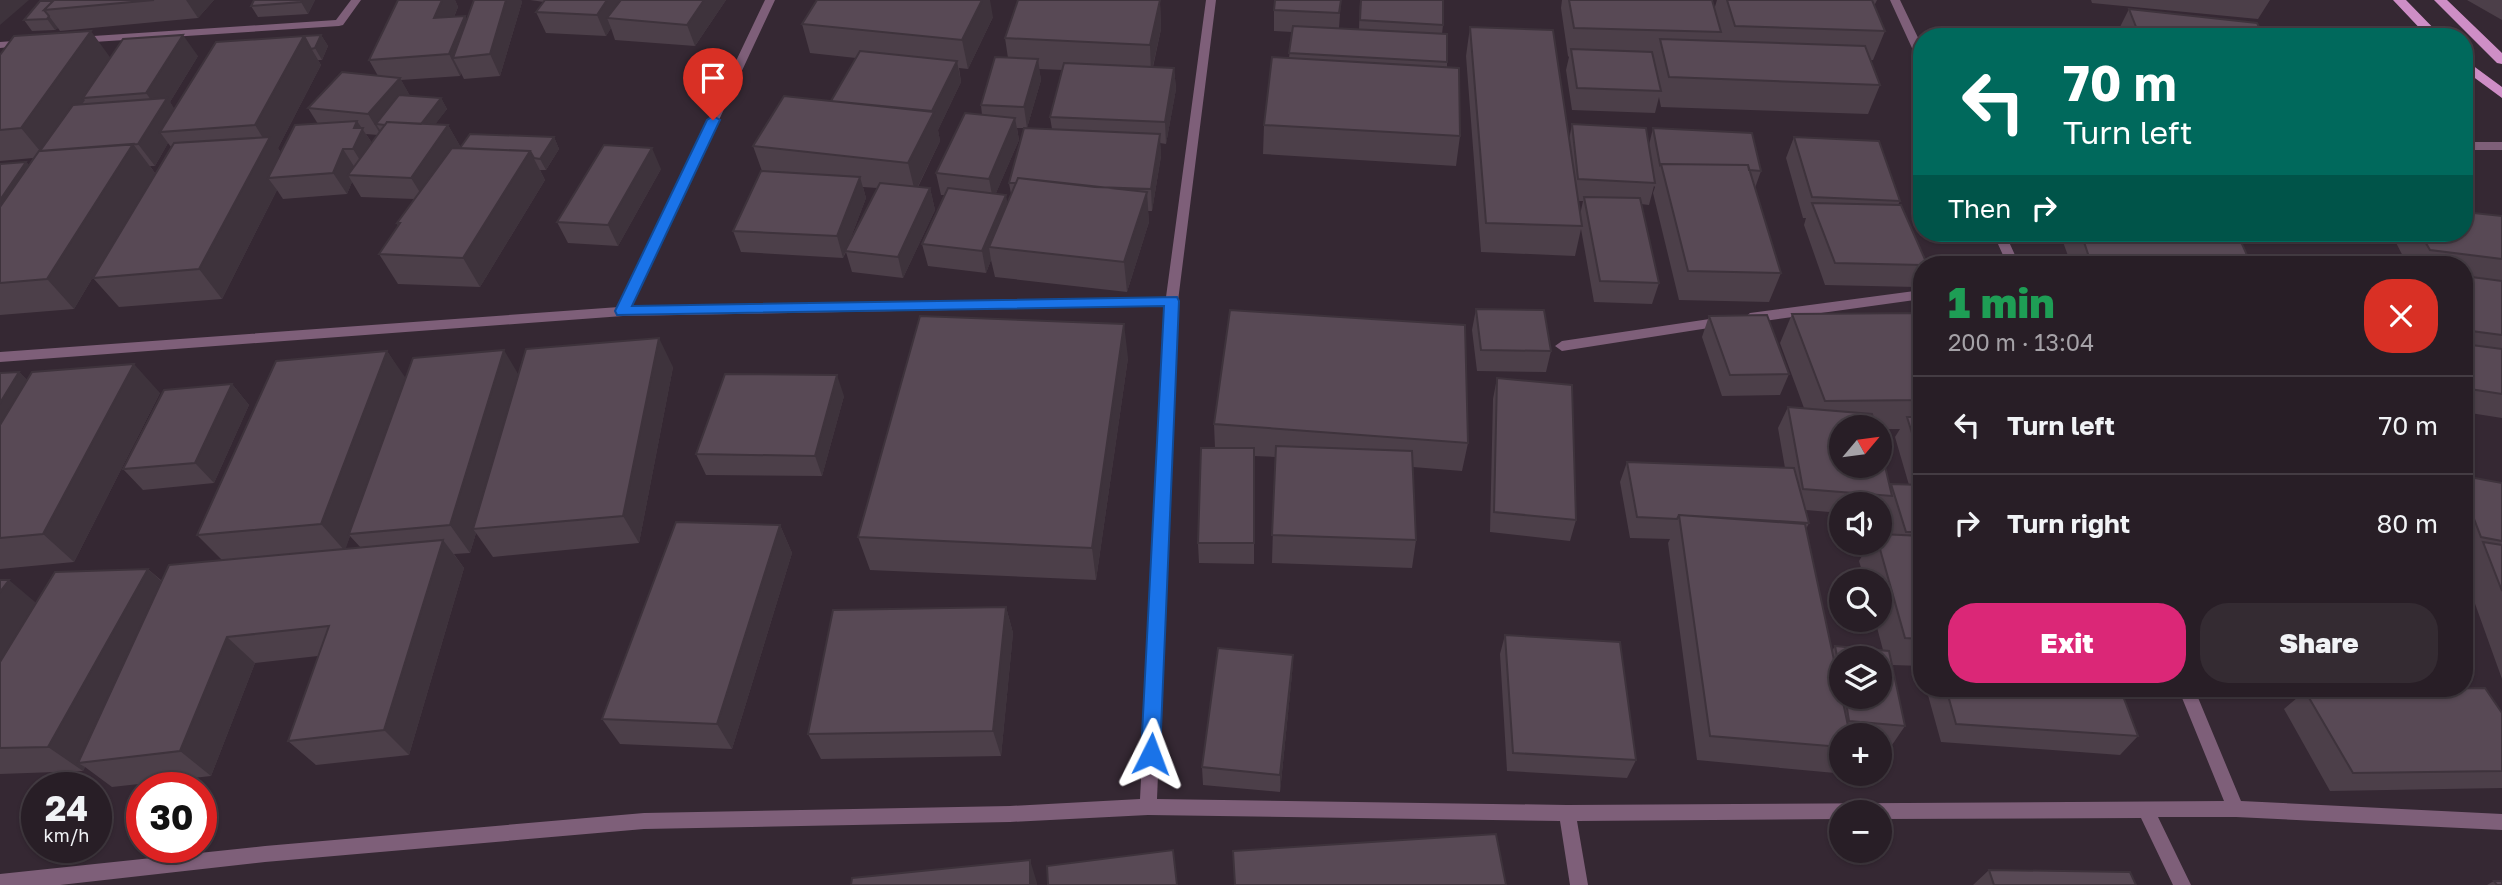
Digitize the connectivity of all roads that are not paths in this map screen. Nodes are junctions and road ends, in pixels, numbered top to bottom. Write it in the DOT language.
graph roads {
  1 [pos="356,0"];
  2 [pos="770,0"];
  3 [pos="1211,0"];
  4 [pos="1895,0"];
  5 [pos="2399,0"];
  6 [pos="2440,0"];
  7 [pos="2427,28"];
  8 [pos="2470,28"];
  9 [pos="2473,31"];
  10 [pos="1913,39"];
  11 [pos="68,40"];
  12 [pos="41,42"];
  13 [pos="0,45"];
  14 [pos="2498,55"];
  15 [pos="2473,70"];
  16 [pos="2502,94"];
  17 [pos="2473,146"];
  18 [pos="2502,146"];
  19 [pos="1913,295"];
  20 [pos="1171,301"];
  21 [pos="623,311"];
  22 [pos="1562,346"];
  23 [pos="0,357"];
  24 [pos="2190,697"];
  25 [pos="1148,807"];
  26 [pos="2236,809"];
  27 [pos="2146,810"];
  28 [pos="1567,813"];
  29 [pos="2502,822"];
  30 [pos="0,883"];
  31 [pos="1579,885"];
  32 [pos="2182,885"];
  1 -- 11 [label="street"];
  2 -- 21 [label="street"];
  3 -- 20 [label="street"];
  4 -- 10 [label="street"];
  5 -- 7 [label="main road"];
  6 -- 8 [label="main road"];
  9 -- 14 [label="main road"];
  12 -- 13 [label="street"];
  15 -- 16 [label="main road"];
  17 -- 18 [label="street"];
  19 -- 22 [label="street"];
  20 -- 21 [label="street"];
  20 -- 25 [label="street"];
  21 -- 23 [label="street"];
  24 -- 26 [label="street"];
  25 -- 28 [label="street"];
  25 -- 30 [label="street"];
  26 -- 27 [label="street"];
  26 -- 29 [label="street"];
  27 -- 28 [label="street"];
  27 -- 32 [label="street"];
  28 -- 31 [label="street"];
}
